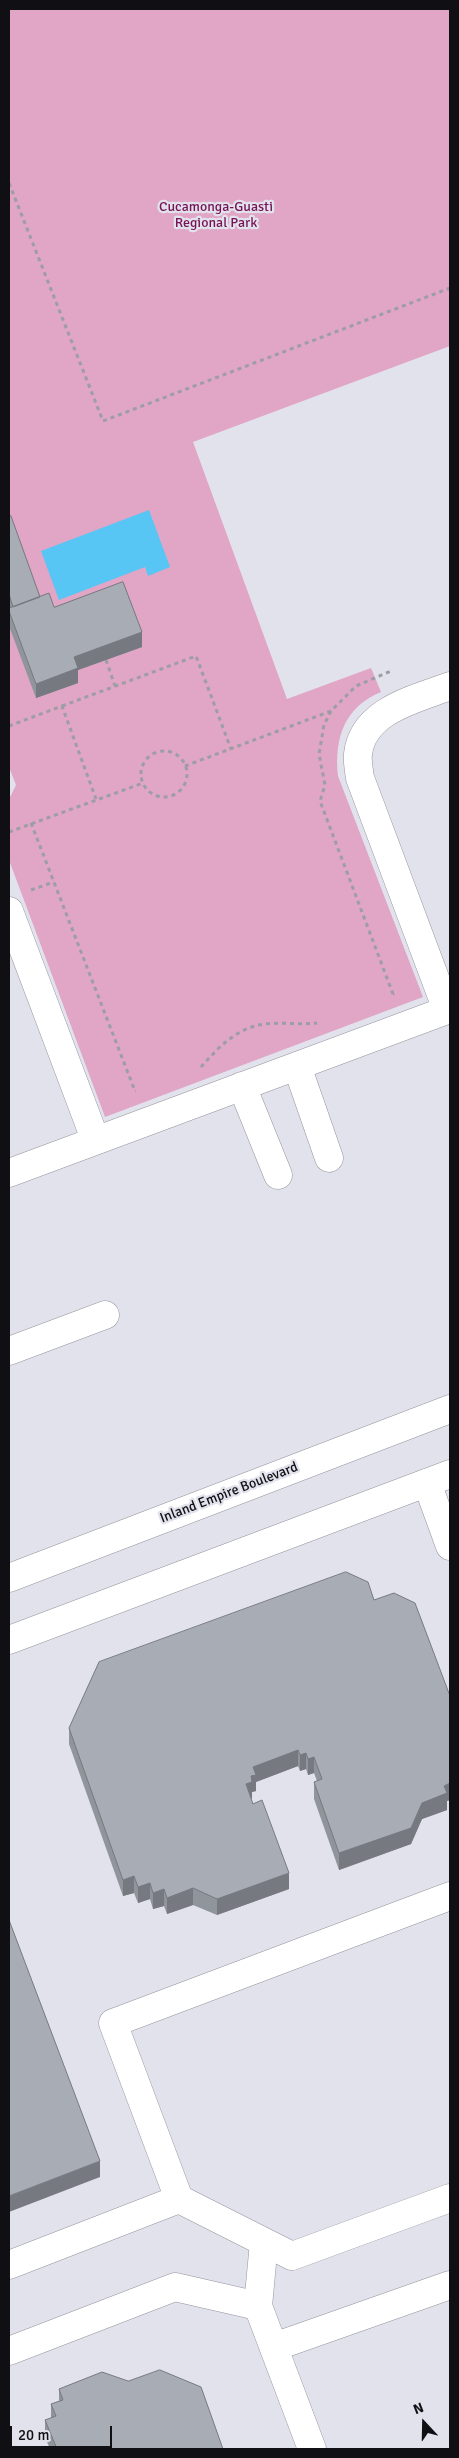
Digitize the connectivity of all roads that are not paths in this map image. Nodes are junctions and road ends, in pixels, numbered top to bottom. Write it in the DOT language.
graph roads {
  1 [pos="450,686"];
  2 [pos="9,911"];
  3 [pos="449,1010"];
  4 [pos="297,1066"];
  5 [pos="242,1086"];
  6 [pos="95,1139"];
  7 [pos="329,1158"];
  8 [pos="9,1173"];
  9 [pos="278,1175"];
  10 [pos="105,1315"];
  11 [pos="9,1351"];
  12 [pos="450,1409"];
  13 [pos="438,1479"];
  14 [pos="450,1546"];
  15 [pos="9,1578"];
  16 [pos="9,1640"];
  17 [pos="450,1896"];
  18 [pos="450,2198"];
  19 [pos="179,2199"];
  20 [pos="264,2242"];
  21 [pos="9,2264"];
  22 [pos="450,2285"];
  23 [pos="258,2306"];
  24 [pos="274,2347"];
  25 [pos="9,2351"];
  26 [pos="312,2449"];
  1 -- 3 [label="main road"];
  2 -- 6 [label="main road"];
  3 -- 4 [label="main road"];
  4 -- 5 [label="main road"];
  4 -- 7 [label="main road"];
  5 -- 6 [label="main road"];
  5 -- 9 [label="main road"];
  6 -- 8 [label="main road"];
  10 -- 11 [label="main road"];
  12 -- 15 [label="main road, Inland Empire Boulevard"];
  13 -- 14 [label="main road"];
  13 -- 16 [label="main road"];
  17 -- 19 [label="main road"];
  18 -- 20 [label="main road"];
  19 -- 20 [label="main road"];
  19 -- 21 [label="main road"];
  20 -- 23 [label="main road"];
  22 -- 24 [label="main road"];
  23 -- 24 [label="main road"];
  23 -- 25 [label="main road"];
  24 -- 26 [label="main road"];
}
